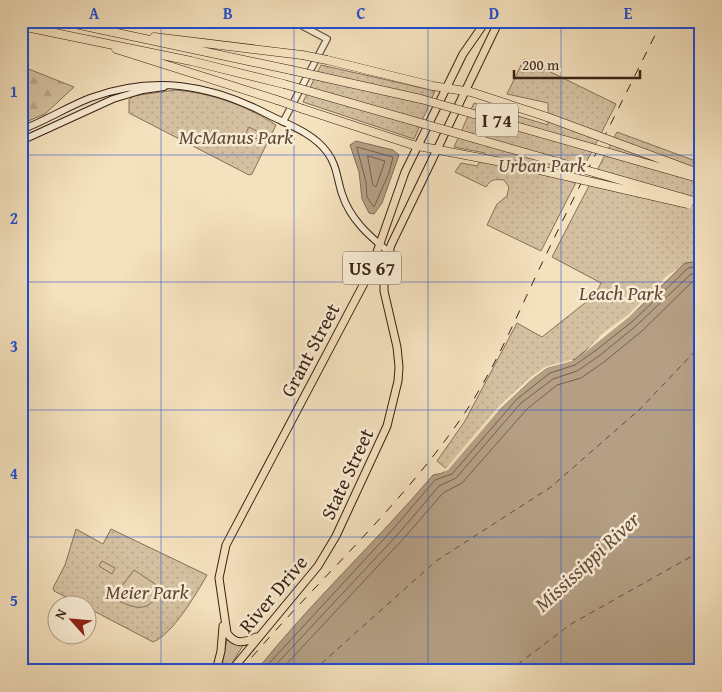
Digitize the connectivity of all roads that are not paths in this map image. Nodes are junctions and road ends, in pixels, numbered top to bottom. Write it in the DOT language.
graph roads {
  1 [pos="61,21"];
  2 [pos="293,21"];
  3 [pos="486,21"];
  4 [pos="499,21"];
  5 [pos="21,26"];
  6 [pos="129,36"];
  7 [pos="101,42"];
  8 [pos="171,85"];
  9 [pos="446,88"];
  10 [pos="464,91"];
  11 [pos="283,122"];
  12 [pos="21,130"];
  13 [pos="21,141"];
  14 [pos="418,146"];
  15 [pos="436,149"];
  16 [pos="701,174"];
  17 [pos="701,179"];
  18 [pos="701,204"];
  19 [pos="381,246"];
  20 [pos="389,252"];
  21 [pos="336,536"];
  22 [pos="224,623"];
  23 [pos="258,636"];
  24 [pos="216,671"];
  25 [pos="231,671"];
  1 -- 6 [label="highway, I 74"];
  2 -- 11 [label="street"];
  3 -- 9 [label="main road, Grant Street / US 67"];
  4 -- 10 [label="main road, US 67"];
  5 -- 7 [label="highway, I 74"];
  6 -- 9 [label="highway, bridge"];
  6 -- 17 [label="highway, I 74, bridge"];
  7 -- 14 [label="highway, bridge"];
  7 -- 18 [label="highway, I 74, bridge"];
  8 -- 11 [label="main road"];
  8 -- 12 [label="main road"];
  8 -- 13 [label="main road"];
  9 -- 10 [label="highway"];
  9 -- 14 [label="main road, Grant Street / US 67"];
  10 -- 15 [label="main road, US 67"];
  10 -- 16 [label="highway, bridge"];
  11 -- 19 [label="main road"];
  14 -- 15 [label="highway"];
  14 -- 19 [label="main road, Grant Street / US 67"];
  15 -- 18 [label="highway, bridge"];
  15 -- 20 [label="main road, US 67"];
  19 -- 20 [label="main road"];
  19 -- 22 [label="main road, Grant Street / US 67"];
  20 -- 21 [label="main road, State Street / US 67"];
  21 -- 23 [label="main road, River Drive / US 67"];
  22 -- 23 [label="main road"];
  22 -- 24 [label="main road, US 67"];
  23 -- 25 [label="main road, River Drive / US 67"];
}
